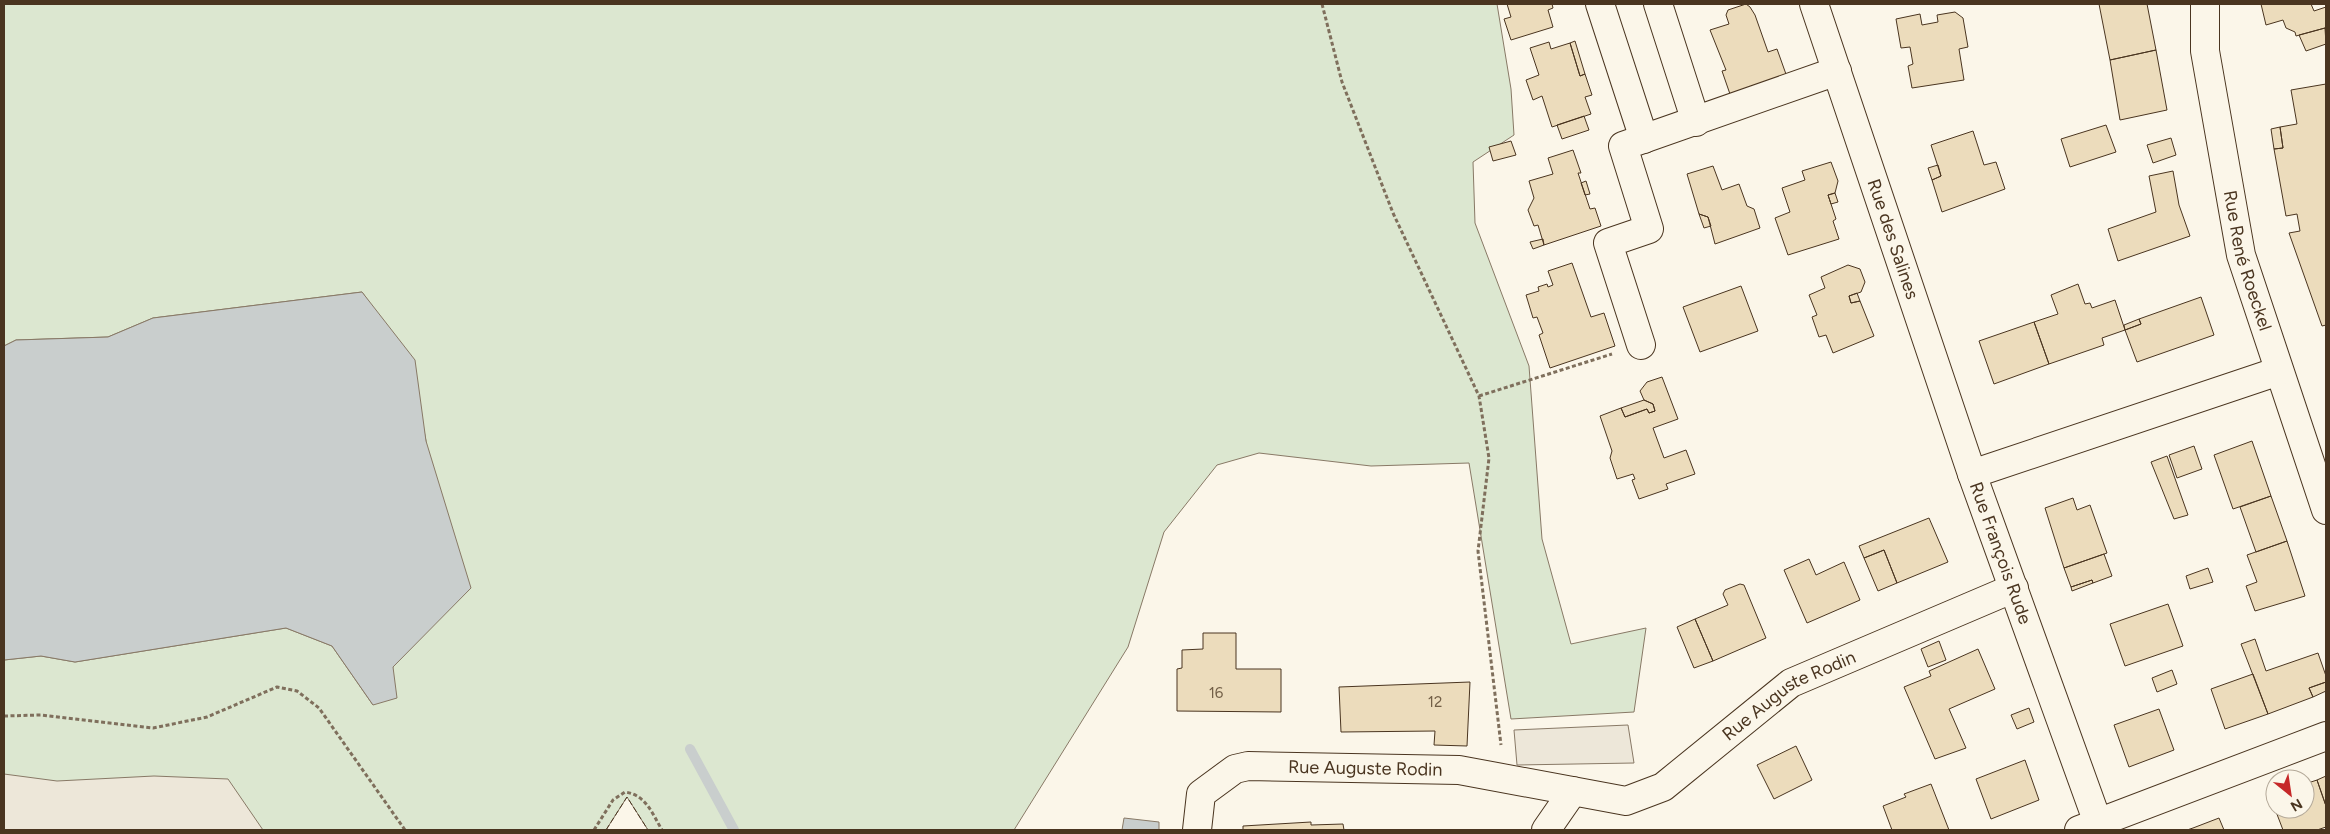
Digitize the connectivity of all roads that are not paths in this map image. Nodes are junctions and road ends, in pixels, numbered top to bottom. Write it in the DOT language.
graph roads {
  1 [pos="1600,4"];
  2 [pos="1658,4"];
  3 [pos="1814,4"];
  4 [pos="2205,4"];
  5 [pos="1837,72"];
  6 [pos="1696,122"];
  7 [pos="1644,139"];
  8 [pos="1641,344"];
  9 [pos="2279,371"];
  10 [pos="1972,474"];
  11 [pos="2326,510"];
  12 [pos="2014,588"];
  13 [pos="2326,736"];
  14 [pos="1573,791"];
  15 [pos="2088,827"];
  16 [pos="1197,830"];
  17 [pos="1546,830"];
  1 -- 7 [label="street"];
  2 -- 6 [label="street"];
  3 -- 5 [label="street, Rue des Salines"];
  4 -- 9 [label="street, Rue René Roeckel"];
  5 -- 6 [label="street"];
  5 -- 10 [label="street, Rue des Salines"];
  6 -- 7 [label="street"];
  7 -- 8 [label="street"];
  9 -- 10 [label="street, Rue François Rude"];
  9 -- 11 [label="street, Rue René Roeckel"];
  10 -- 12 [label="street, Rue François Rude"];
  12 -- 14 [label="street, Rue Auguste Rodin"];
  12 -- 15 [label="street, Rue François Rude"];
  13 -- 15 [label="street"];
  14 -- 16 [label="street, Rue Auguste Rodin"];
  14 -- 17 [label="street"];
}
